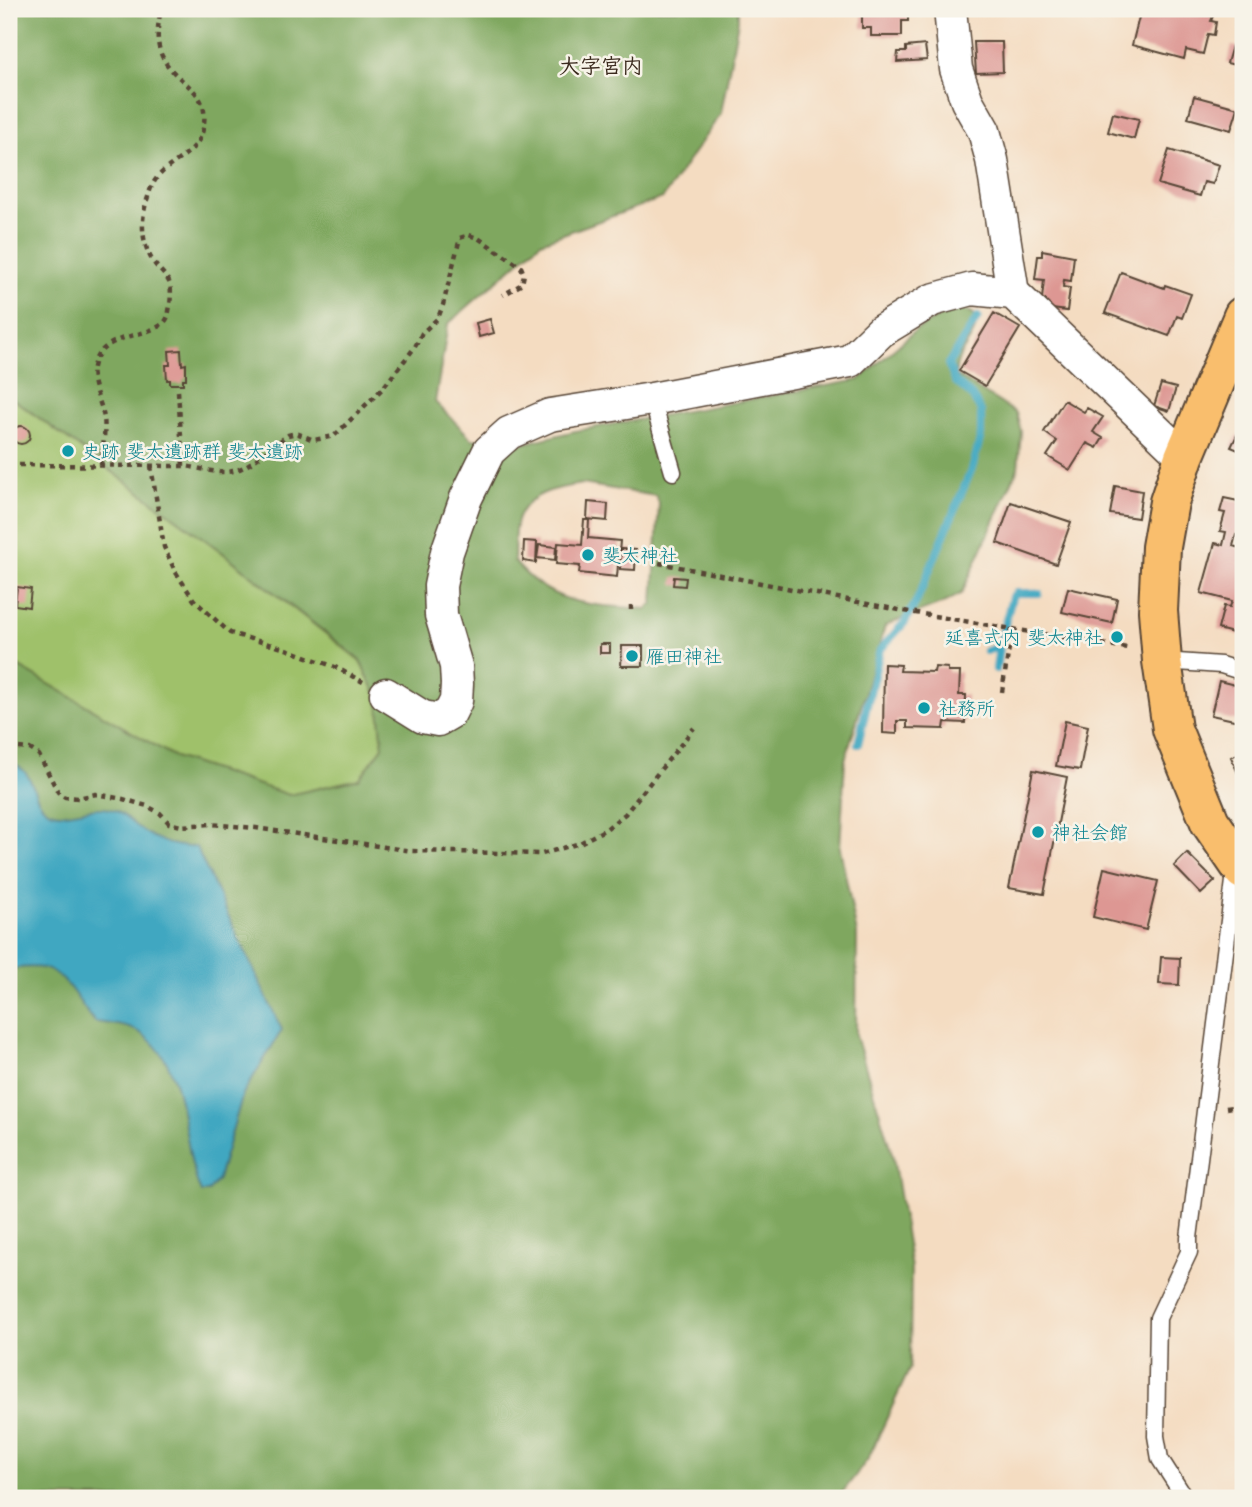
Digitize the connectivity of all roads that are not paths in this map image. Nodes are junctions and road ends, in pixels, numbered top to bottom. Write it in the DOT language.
graph roads {
  1 [pos="950,9"];
  2 [pos="1013,293"];
  3 [pos="1243,316"];
  4 [pos="652,399"];
  5 [pos="1184,457"];
  6 [pos="673,472"];
  7 [pos="1144,654"];
  8 [pos="1243,672"];
  9 [pos="386,694"];
  10 [pos="1240,866"];
  11 [pos="1185,1498"];
  1 -- 2 [label="street"];
  2 -- 4 [label="street"];
  2 -- 5 [label="street"];
  3 -- 5 [label="main road"];
  4 -- 6 [label="lane"];
  4 -- 9 [label="street"];
  5 -- 7 [label="main road"];
  7 -- 8 [label="lane"];
  7 -- 10 [label="main road"];
  10 -- 11 [label="lane"];
}
